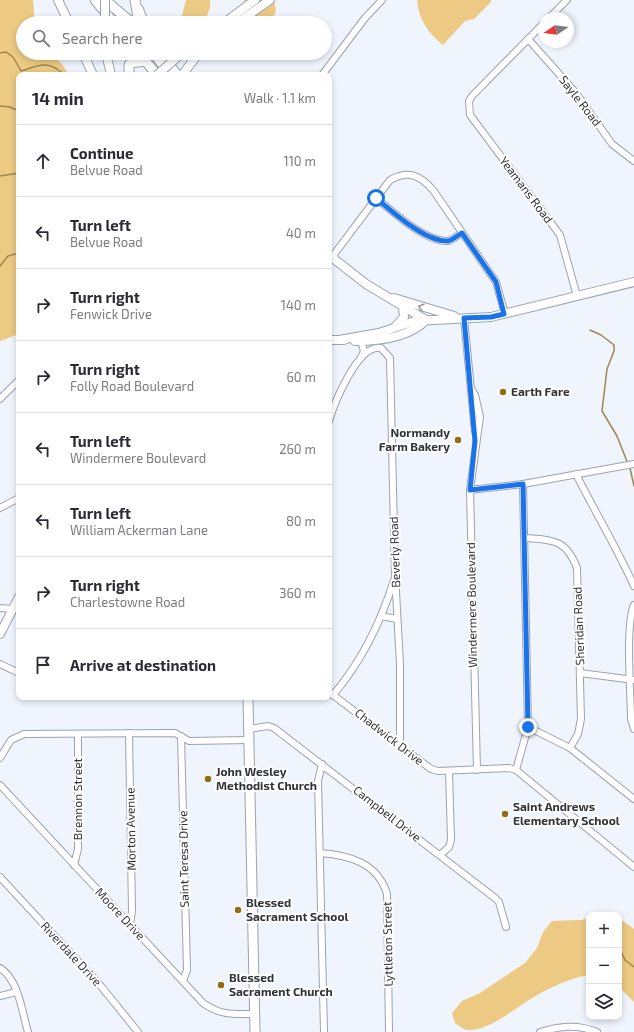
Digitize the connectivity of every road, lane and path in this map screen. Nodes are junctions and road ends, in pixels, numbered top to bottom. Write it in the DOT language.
graph roads {
  1 [pos="58,0"];
  2 [pos="95,0"];
  3 [pos="105,0"];
  4 [pos="135,0"];
  5 [pos="255,0"];
  6 [pos="270,0"];
  7 [pos="382,0"];
  8 [pos="567,0"];
  9 [pos="555,12"];
  10 [pos="65,16"];
  11 [pos="105,16"];
  12 [pos="108,16"];
  13 [pos="122,16"];
  14 [pos="138,16"];
  15 [pos="141,16"];
  16 [pos="233,16"];
  17 [pos="247,16"];
  18 [pos="538,29"];
  19 [pos="528,39"];
  20 [pos="86,60"];
  21 [pos="108,60"];
  22 [pos="159,60"];
  23 [pos="166,60"];
  24 [pos="174,60"];
  25 [pos="194,60"];
  26 [pos="145,61"];
  27 [pos="92,72"];
  28 [pos="110,72"];
  29 [pos="129,72"];
  30 [pos="154,72"];
  31 [pos="160,72"];
  32 [pos="168,72"];
  33 [pos="176,72"];
  34 [pos="184,72"];
  35 [pos="324,72"];
  36 [pos="634,161"];
  37 [pos="376,198"];
  38 [pos="462,233"];
  39 [pos="332,255"];
  40 [pos="332,259"];
  41 [pos="634,282"];
  42 [pos="383,294"];
  43 [pos="577,296"];
  44 [pos="404,308"];
  45 [pos="504,314"];
  46 [pos="461,318"];
  47 [pos="426,320"];
  48 [pos="391,330"];
  49 [pos="332,340"];
  50 [pos="339,340"];
  51 [pos="361,341"];
  52 [pos="359,362"];
  53 [pos="16,383"];
  54 [pos="471,388"];
  55 [pos="0,399"];
  56 [pos="332,411"];
  57 [pos="475,441"];
  58 [pos="634,464"];
  59 [pos="576,474"];
  60 [pos="523,484"];
  61 [pos="470,490"];
  62 [pos="16,500"];
  63 [pos="0,508"];
  64 [pos="525,538"];
  65 [pos="395,574"];
  66 [pos="634,586"];
  67 [pos="16,603"];
  68 [pos="634,605"];
  69 [pos="0,608"];
  70 [pos="13,609"];
  71 [pos="381,616"];
  72 [pos="397,618"];
  73 [pos="0,634"];
  74 [pos="0,664"];
  75 [pos="16,672"];
  76 [pos="580,674"];
  77 [pos="632,680"];
  78 [pos="332,692"];
  79 [pos="332,694"];
  80 [pos="248,700"];
  81 [pos="528,727"];
  82 [pos="249,729"];
  83 [pos="634,729"];
  84 [pos="128,733"];
  85 [pos="78,734"];
  86 [pos="181,736"];
  87 [pos="249,740"];
  88 [pos="400,746"];
  89 [pos="570,748"];
  90 [pos="0,758"];
  91 [pos="322,764"];
  92 [pos="477,770"];
  93 [pos="516,770"];
  94 [pos="449,771"];
  95 [pos="0,785"];
  96 [pos="634,799"];
  97 [pos="320,853"];
  98 [pos="440,855"];
  99 [pos="74,865"];
  100 [pos="634,867"];
  101 [pos="0,878"];
  102 [pos="130,924"];
  103 [pos="506,927"];
  104 [pos="0,968"];
  105 [pos="182,981"];
  106 [pos="16,992"];
  107 [pos="0,996"];
  108 [pos="255,1014"];
  109 [pos="28,1032"];
  110 [pos="137,1032"];
  111 [pos="256,1032"];
  112 [pos="324,1032"];
  113 [pos="389,1032"];
  114 [pos="540,1032"];
  115 [pos="597,1032"];
  1 -- 10 [label="main road"];
  2 -- 12 [label="highway"];
  3 -- 11 [label="main road, bridge"];
  3 -- 13 [label="highway"];
  4 -- 14 [label="highway"];
  4 -- 15 [label="main road"];
  5 -- 16 [label="main road"];
  6 -- 17 [label="main road"];
  7 -- 35 [label="street"];
  8 -- 9 [label="street"];
  18 -- 19 [label="street"];
  19 -- 36 [label="street, Sayle Road"];
  19 -- 43 [label="street, Yeamans Road"];
  20 -- 27 [label="main road"];
  21 -- 28 [label="main road"];
  22 -- 32 [label="highway"];
  23 -- 33 [label="main road"];
  24 -- 31 [label="main road, bridge"];
  25 -- 34 [label="main road"];
  26 -- 29 [label="highway"];
  26 -- 30 [label="highway"];
  37 -- 38 [label="street"];
  37 -- 38 [label="street"];
  37 -- 39 [label="street"];
  38 -- 45 [label="street"];
  40 -- 42 [label="main road"];
  41 -- 43 [label="main road"];
  42 -- 44 [label="main road"];
  46 -- 42 [label="main road, one-way"];
  43 -- 45 [label="main road"];
  44 -- 47 [label="main road"];
  44 -- 48 [label="main road"];
  45 -- 46 [label="main road"];
  46 -- 47 [label="main road"];
  46 -- 54 [label="street, Windermere Boulevard"];
  47 -- 48 [label="main road"];
  47 -- 51 [label="main road"];
  48 -- 50 [label="main road"];
  49 -- 50 [label="main road"];
  50 -- 51 [label="main road"];
  51 -- 52 [label="street"];
  52 -- 56 [label="street"];
  52 -- 65 [label="street, Beverly Road"];
  53 -- 55 [label="street"];
  54 -- 57 [label="street, Windermere Boulevard"];
  54 -- 57 [label="street, Windermere Boulevard"];
  57 -- 61 [label="street, Windermere Boulevard"];
  58 -- 59 [label="street"];
  59 -- 60 [label="street"];
  59 -- 66 [label="street"];
  60 -- 61 [label="street"];
  60 -- 64 [label="street"];
  61 -- 92 [label="street, Windermere Boulevard"];
  62 -- 63 [label="street"];
  64 -- 76 [label="street, Sheridan Road"];
  64 -- 81 [label="street"];
  65 -- 71 [label="street"];
  65 -- 72 [label="street, Beverly Road"];
  67 -- 70 [label="main road"];
  68 -- 77 [label="street"];
  69 -- 70 [label="street"];
  70 -- 73 [label="main road"];
  71 -- 72 [label="street"];
  71 -- 78 [label="street"];
  72 -- 88 [label="street, Beverly Road"];
  74 -- 75 [label="street"];
  76 -- 77 [label="street"];
  76 -- 89 [label="street, Sheridan Road"];
  77 -- 83 [label="street"];
  79 -- 88 [label="street, Chadwick Drive"];
  80 -- 82 [label="highway"];
  81 -- 89 [label="street"];
  81 -- 93 [label="street"];
  82 -- 87 [label="highway"];
  82 -- 91 [label="street, Campbell Drive"];
  84 -- 85 [label="street"];
  84 -- 86 [label="street"];
  84 -- 102 [label="street, Morton Avenue"];
  85 -- 90 [label="street"];
  85 -- 99 [label="street, Brennon Street"];
  86 -- 87 [label="street"];
  86 -- 105 [label="street, Saint Teresa Drive"];
  87 -- 108 [label="highway"];
  88 -- 94 [label="street, Chadwick Drive"];
  89 -- 96 [label="street"];
  91 -- 97 [label="street"];
  91 -- 98 [label="street, Campbell Drive"];
  92 -- 93 [label="street, Chadwick Drive"];
  92 -- 94 [label="street, Chadwick Drive"];
  93 -- 100 [label="street"];
  94 -- 98 [label="street"];
  95 -- 99 [label="street, Moore Drive"];
  97 -- 112 [label="street"];
  97 -- 113 [label="street, Lyttleton Street"];
  98 -- 103 [label="street, Campbell Drive"];
  99 -- 102 [label="street, Moore Drive"];
  101 -- 110 [label="street, Riverdale Drive"];
  102 -- 105 [label="street, Moore Drive"];
  104 -- 106 [label="street"];
  105 -- 108 [label="street, Moore Drive"];
  106 -- 107 [label="street"];
  106 -- 109 [label="street"];
  108 -- 111 [label="highway"];
  114 -- 115 [label="street"];
}
